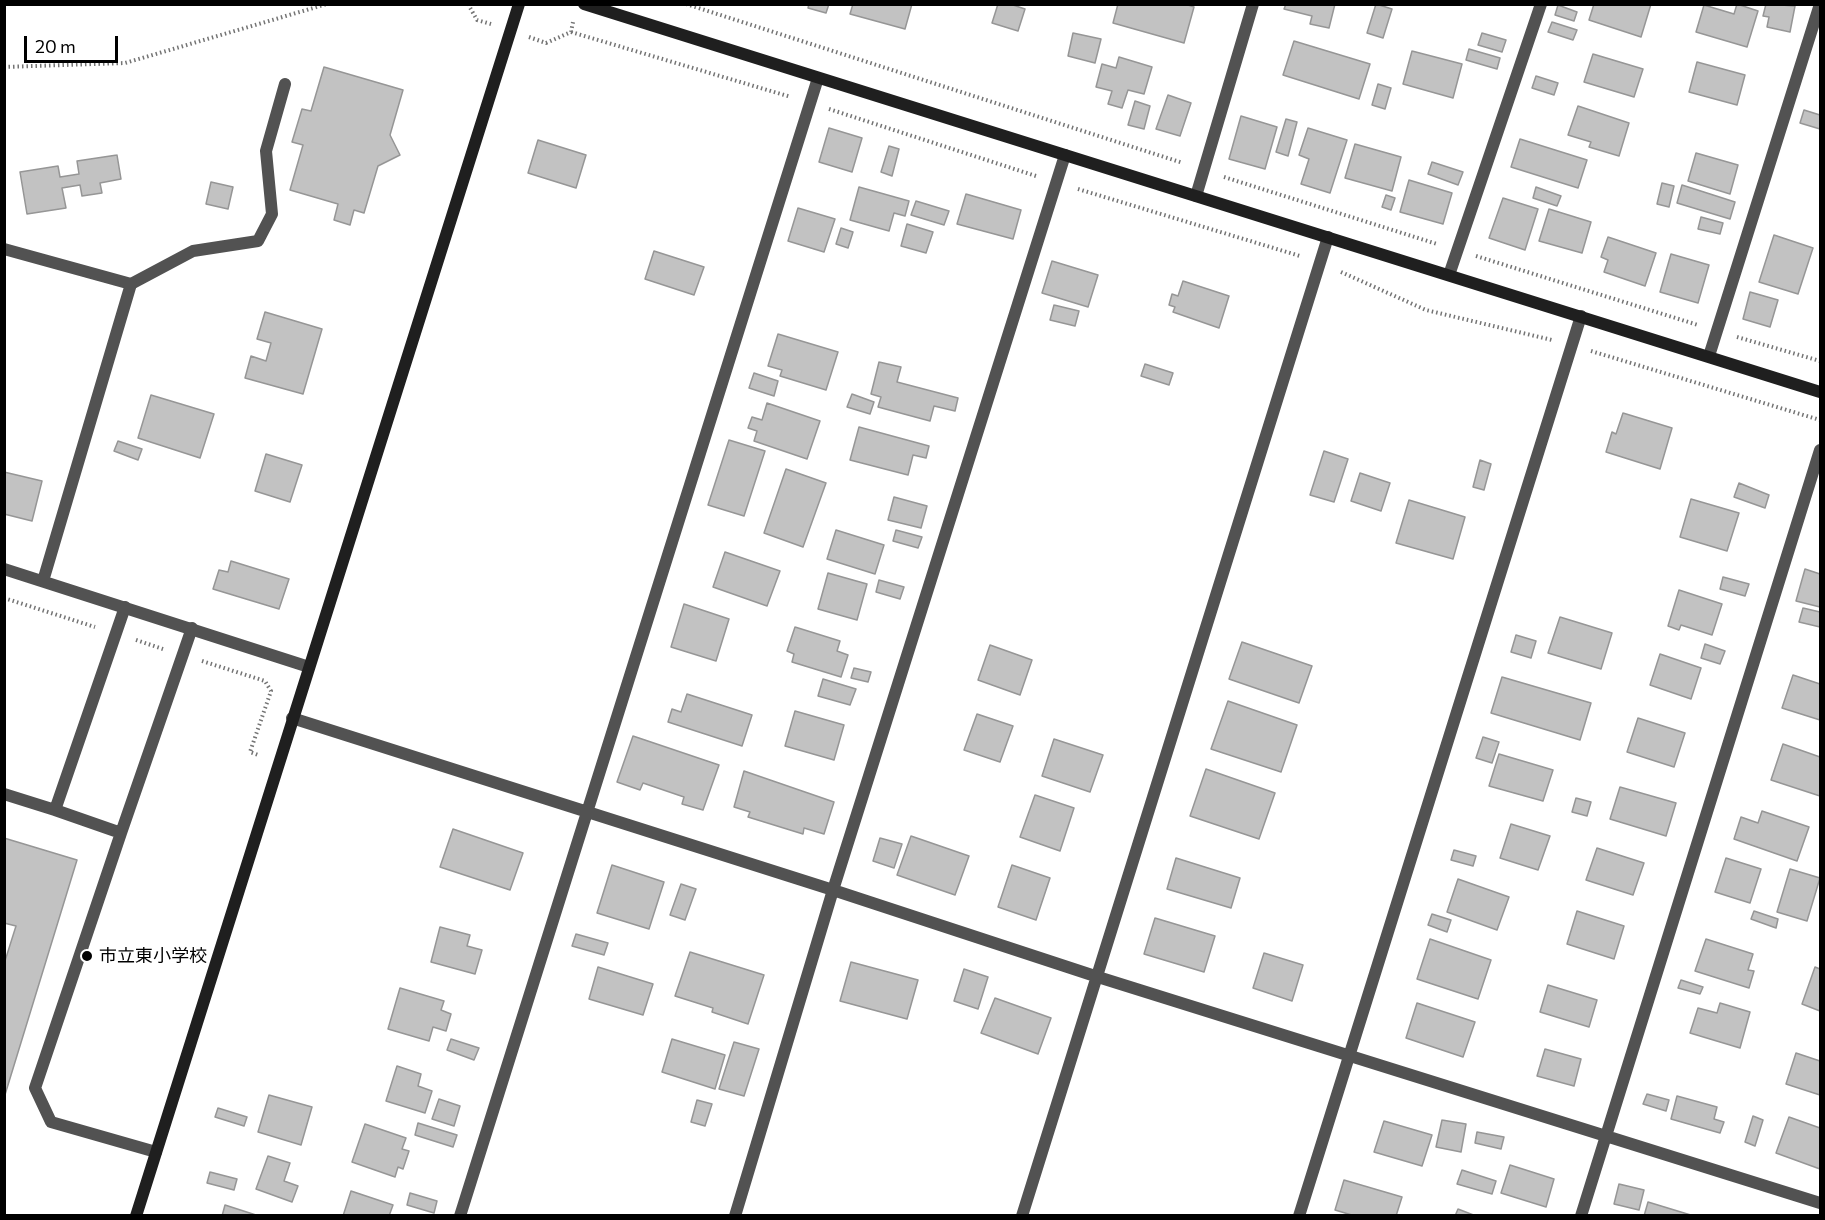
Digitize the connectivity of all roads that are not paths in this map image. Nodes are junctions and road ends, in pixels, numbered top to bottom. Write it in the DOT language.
graph roads {
  1 [pos="519,4"];
  2 [pos="584,4"];
  3 [pos="1253,4"];
  4 [pos="1541,4"];
  5 [pos="1820,4"];
  6 [pos="818,78"];
  7 [pos="285,84"];
  8 [pos="1065,155"];
  9 [pos="1196,196"];
  10 [pos="1328,237"];
  11 [pos="4,249"];
  12 [pos="1449,275"];
  13 [pos="131,284"];
  14 [pos="1581,316"];
  15 [pos="1708,356"];
  16 [pos="1821,392"];
  17 [pos="1821,450"];
  18 [pos="4,569"];
  19 [pos="43,581"];
  20 [pos="125,607"];
  21 [pos="192,628"];
  22 [pos="309,667"];
  23 [pos="292,718"];
  24 [pos="4,794"];
  25 [pos="55,810"];
  26 [pos="587,811"];
  27 [pos="121,833"];
  28 [pos="833,890"];
  29 [pos="1098,977"];
  30 [pos="1350,1054"];
  31 [pos="1607,1135"];
  32 [pos="156,1152"];
  33 [pos="1821,1203"];
  34 [pos="136,1215"];
  35 [pos="460,1215"];
  36 [pos="735,1215"];
  37 [pos="1022,1215"];
  38 [pos="1299,1215"];
  39 [pos="1581,1215"];
  1 -- 22 [label="street"];
  2 -- 6 [label="street"];
  3 -- 9 [label="street"];
  4 -- 12 [label="street"];
  5 -- 15 [label="street"];
  6 -- 8 [label="street"];
  6 -- 26 [label="street"];
  7 -- 13 [label="street"];
  8 -- 9 [label="street"];
  8 -- 28 [label="street"];
  9 -- 10 [label="street"];
  10 -- 12 [label="street"];
  10 -- 29 [label="street"];
  11 -- 13 [label="street"];
  12 -- 14 [label="street"];
  13 -- 19 [label="street"];
  14 -- 15 [label="street"];
  14 -- 30 [label="street"];
  15 -- 16 [label="street"];
  17 -- 31 [label="street"];
  18 -- 19 [label="street"];
  19 -- 20 [label="street"];
  20 -- 21 [label="street"];
  20 -- 25 [label="street"];
  21 -- 22 [label="street"];
  21 -- 27 [label="street"];
  22 -- 23 [label="street"];
  23 -- 26 [label="street"];
  23 -- 32 [label="street"];
  24 -- 25 [label="street"];
  25 -- 27 [label="street"];
  26 -- 28 [label="street"];
  26 -- 35 [label="street"];
  27 -- 32 [label="street"];
  28 -- 29 [label="street"];
  28 -- 36 [label="street"];
  29 -- 30 [label="street"];
  29 -- 37 [label="street"];
  30 -- 31 [label="street"];
  30 -- 38 [label="street"];
  31 -- 33 [label="street"];
  31 -- 39 [label="street"];
  32 -- 34 [label="street"];
}
